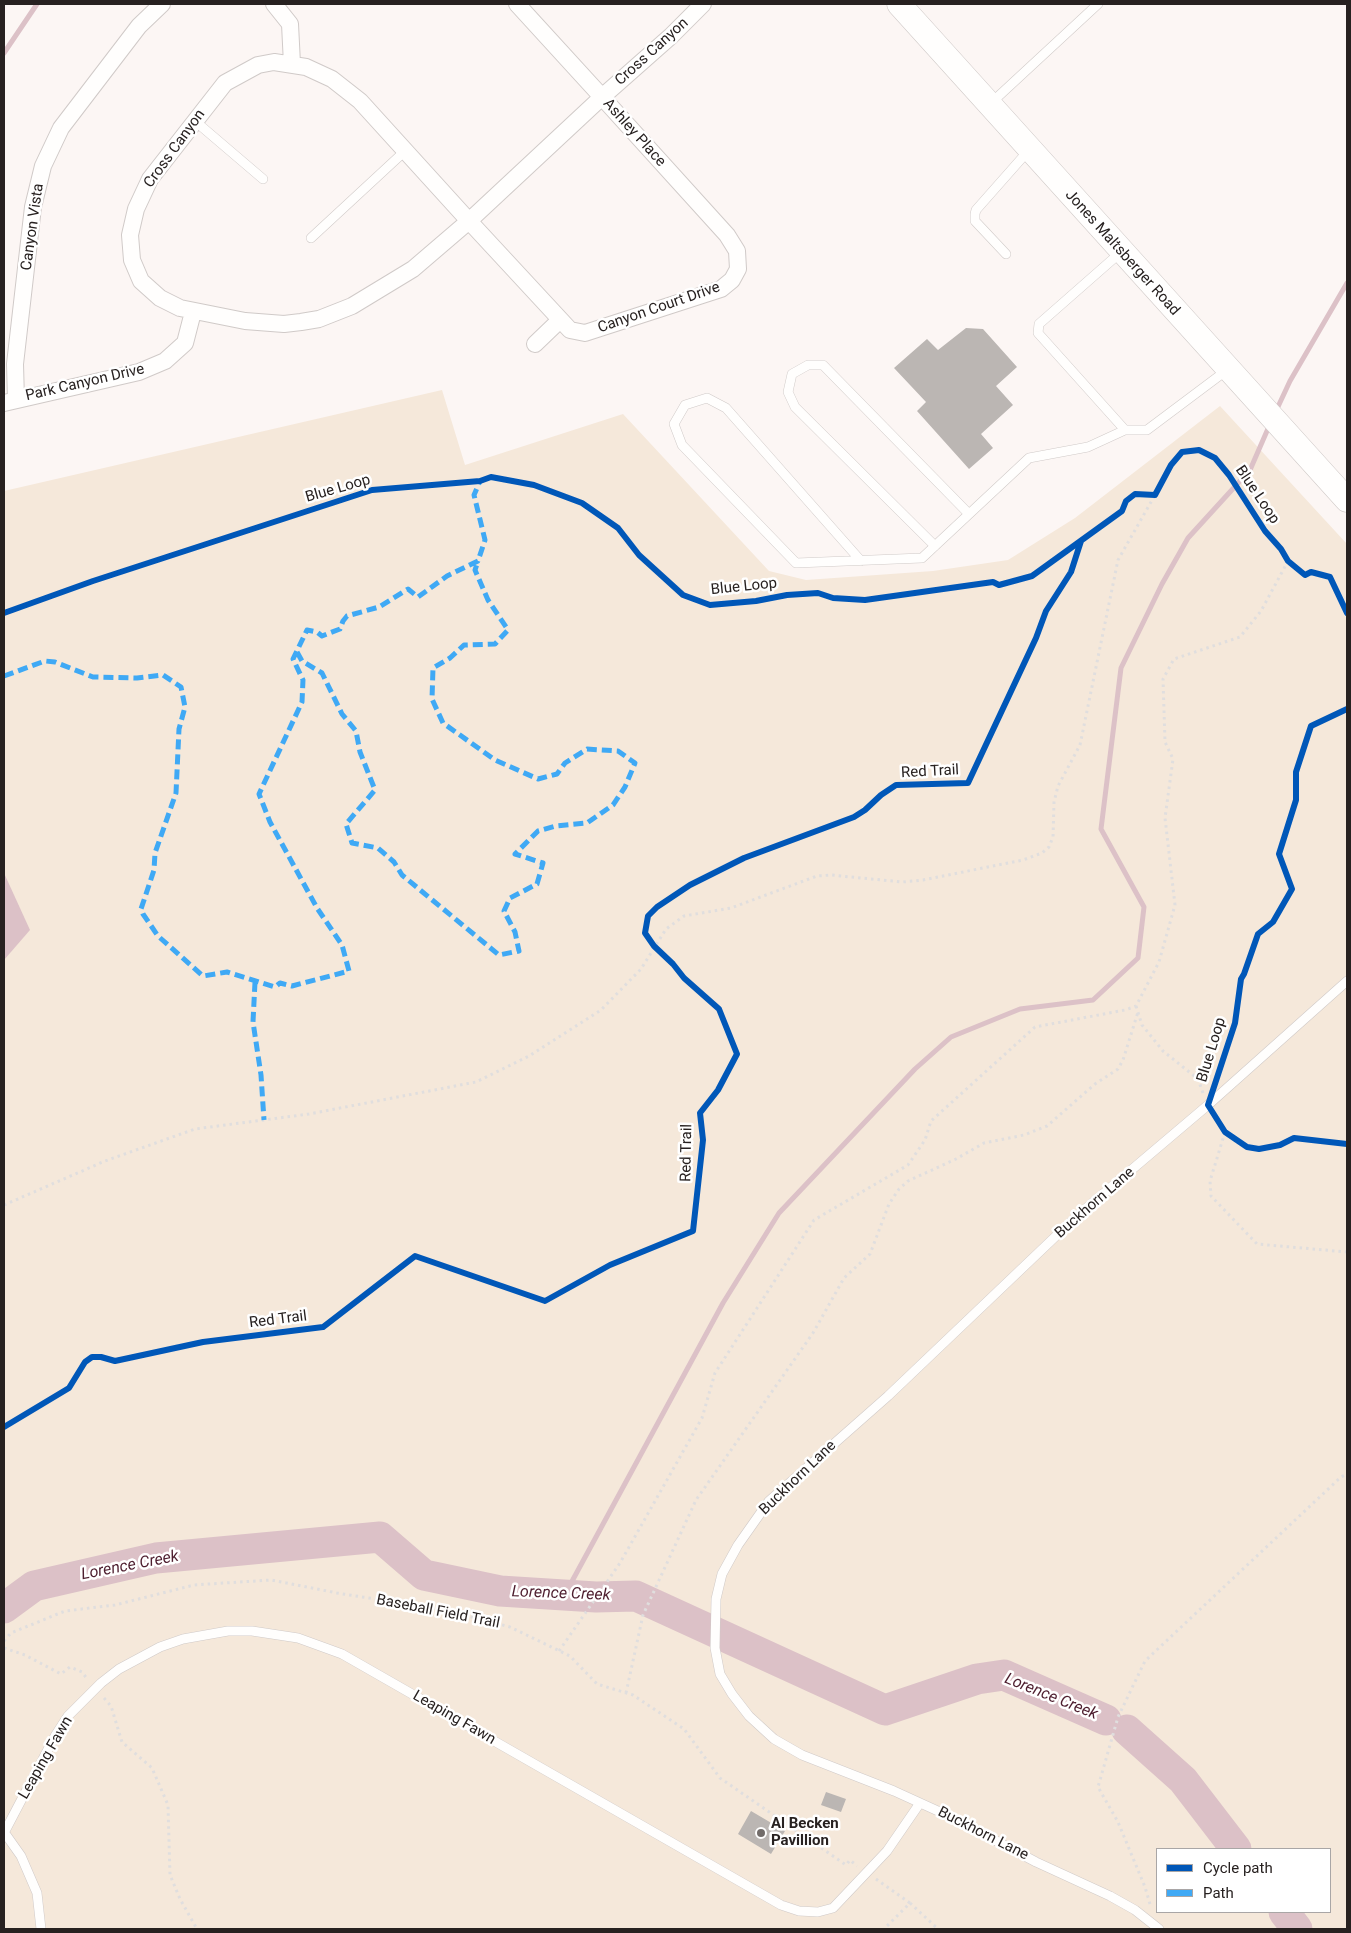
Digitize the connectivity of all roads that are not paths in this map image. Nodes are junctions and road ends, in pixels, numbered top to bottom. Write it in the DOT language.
graph roads {
  1 [pos="162,4"];
  2 [pos="274,4"];
  3 [pos="517,4"];
  4 [pos="899,4"];
  5 [pos="1098,4"];
  6 [pos="694,7"];
  7 [pos="292,64"];
  8 [pos="602,97"];
  9 [pos="989,104"];
  10 [pos="195,121"];
  11 [pos="1029,149"];
  12 [pos="405,151"];
  13 [pos="263,180"];
  14 [pos="469,221"];
  15 [pos="311,238"];
  16 [pos="1121,252"];
  17 [pos="1006,254"];
  18 [pos="738,269"];
  19 [pos="194,312"];
  20 [pos="560,320"];
  21 [pos="535,344"];
  22 [pos="1229,371"];
  23 [pos="10,401"];
  24 [pos="1124,430"];
  25 [pos="1347,500"];
  26 [pos="969,514"];
  27 [pos="935,546"];
  28 [pos="861,561"];
  29 [pos="1347,980"];
  30 [pos="920,1803"];
  31 [pos="4,1832"];
  32 [pos="41,1929"];
  33 [pos="1159,1929"];
  1 -- 23 [label="street, Canyon Vista"];
  2 -- 7 [label="street"];
  3 -- 8 [label="street, Ashley Place"];
  4 -- 9 [label="main road, Jones Maltsberger Road"];
  5 -- 9 [label="lane"];
  6 -- 8 [label="street, Cross Canyon"];
  7 -- 10 [label="street, Cross Canyon"];
  7 -- 12 [label="street, Cross Canyon"];
  8 -- 14 [label="street, Cross Canyon"];
  8 -- 18 [label="street, Ashley Place"];
  9 -- 11 [label="main road, Jones Maltsberger Road"];
  10 -- 13 [label="lane"];
  10 -- 19 [label="street, Cross Canyon"];
  11 -- 16 [label="main road, Jones Maltsberger Road"];
  11 -- 17 [label="lane"];
  12 -- 14 [label="street, Cross Canyon"];
  12 -- 15 [label="lane"];
  14 -- 19 [label="street, Cross Canyon"];
  14 -- 20 [label="street, Canyon Court Drive"];
  16 -- 22 [label="main road, Jones Maltsberger Road"];
  16 -- 24 [label="lane"];
  18 -- 20 [label="street, Canyon Court Drive"];
  19 -- 23 [label="street, Park Canyon Drive"];
  20 -- 21 [label="street"];
  22 -- 24 [label="lane"];
  22 -- 25 [label="main road, Jones Maltsberger Road"];
  24 -- 26 [label="lane"];
  26 -- 27 [label="lane"];
  26 -- 27 [label="lane"];
  27 -- 28 [label="lane"];
  28 -- 28 [label="lane"];
  29 -- 30 [label="lane, Buckhorn Lane"];
  30 -- 31 [label="lane, Leaping Fawn"];
  30 -- 33 [label="lane, Buckhorn Lane"];
  31 -- 32 [label="lane"];
}
